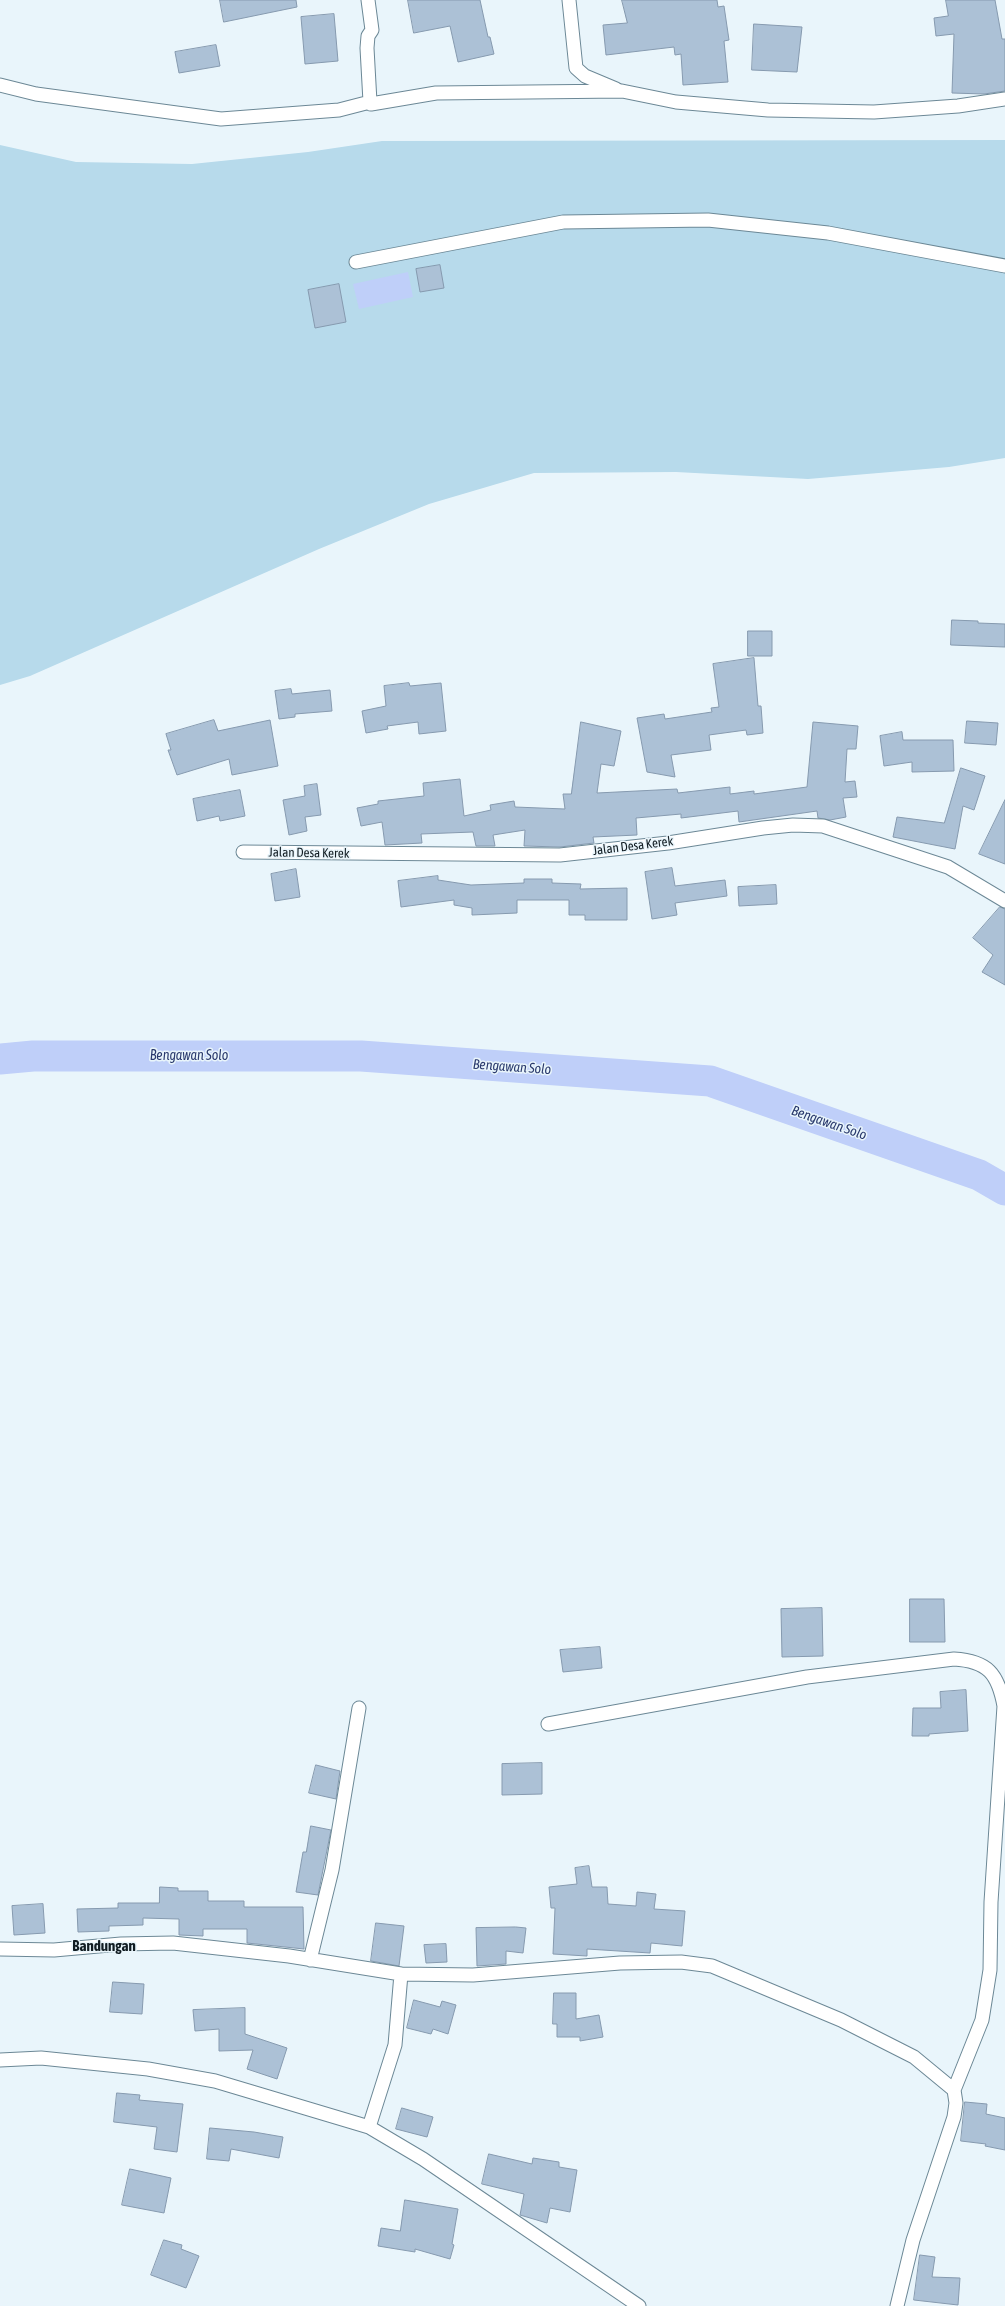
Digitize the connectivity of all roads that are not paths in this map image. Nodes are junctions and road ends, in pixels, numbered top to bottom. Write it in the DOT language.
graph roads {
  1 [pos="368,0"];
  2 [pos="569,0"];
  3 [pos="0,85"];
  4 [pos="622,91"];
  5 [pos="1005,99"];
  6 [pos="370,102"];
  7 [pos="356,262"];
  8 [pos="1005,266"];
  9 [pos="243,852"];
  10 [pos="1005,901"];
  11 [pos="359,1708"];
  12 [pos="548,1724"];
  13 [pos="0,1949"];
  14 [pos="310,1960"];
  15 [pos="401,1974"];
  16 [pos="0,2060"];
  17 [pos="954,2090"];
  18 [pos="369,2127"];
  19 [pos="639,2306"];
  20 [pos="897,2306"];
  1 -- 6 [label="street"];
  2 -- 4 [label="street"];
  3 -- 6 [label="street"];
  4 -- 5 [label="street"];
  4 -- 6 [label="street"];
  7 -- 8 [label="street"];
  9 -- 10 [label="street, Jalan Desa Kerek"];
  11 -- 14 [label="street"];
  12 -- 17 [label="street"];
  13 -- 14 [label="street"];
  14 -- 15 [label="street"];
  15 -- 17 [label="street"];
  15 -- 18 [label="street"];
  16 -- 18 [label="street"];
  17 -- 20 [label="street"];
  18 -- 19 [label="street"];
}
